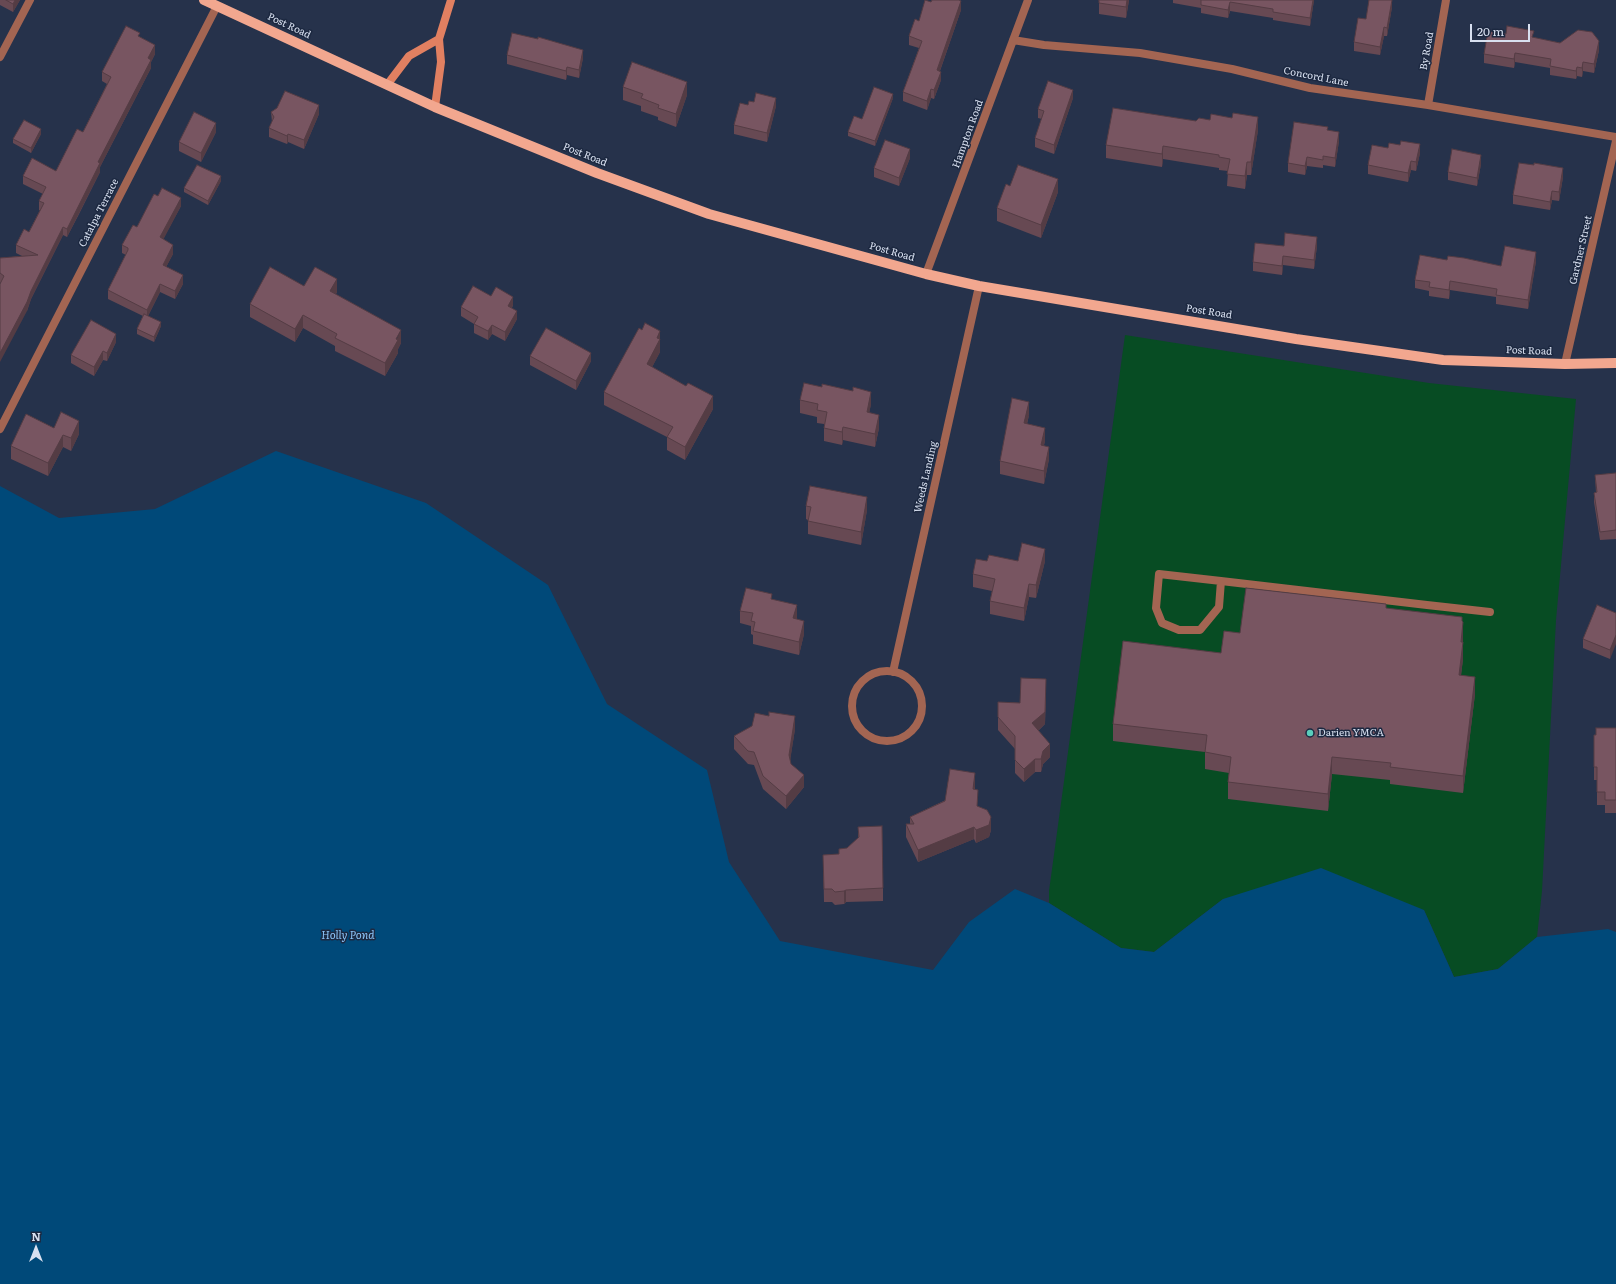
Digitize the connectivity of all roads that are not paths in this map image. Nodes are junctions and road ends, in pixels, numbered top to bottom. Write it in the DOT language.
graph roads {
  1 [pos="30,0"];
  2 [pos="204,0"];
  3 [pos="451,0"];
  4 [pos="1028,0"];
  5 [pos="1446,0"];
  6 [pos="217,6"];
  7 [pos="439,39"];
  8 [pos="1014,40"];
  9 [pos="0,57"];
  10 [pos="387,85"];
  11 [pos="1428,105"];
  12 [pos="435,107"];
  13 [pos="1616,137"];
  14 [pos="1616,141"];
  15 [pos="926,274"];
  16 [pos="979,286"];
  17 [pos="1616,363"];
  18 [pos="1565,364"];
  19 [pos="0,429"];
  20 [pos="1221,581"];
  21 [pos="1490,612"];
  22 [pos="893,672"];
  1 -- 9 [label="street"];
  2 -- 6 [label="main road, Post Road"];
  3 -- 7 [label="main road"];
  4 -- 8 [label="street, Hampton Road"];
  5 -- 11 [label="street, By Road"];
  6 -- 10 [label="main road, Post Road"];
  6 -- 19 [label="street, Catalpa Terrace"];
  7 -- 10 [label="main road"];
  7 -- 12 [label="main road"];
  8 -- 11 [label="street, Concord Lane"];
  8 -- 15 [label="street, Hampton Road"];
  10 -- 12 [label="main road, Post Road"];
  11 -- 13 [label="street, Concord Lane"];
  12 -- 15 [label="main road, Post Road"];
  14 -- 18 [label="street, Gardner Street"];
  15 -- 16 [label="main road, Post Road"];
  16 -- 18 [label="main road, Post Road"];
  16 -- 22 [label="street, Weeds Landing"];
  17 -- 18 [label="main road, Post Road"];
  20 -- 20 [label="street"];
  20 -- 21 [label="street"];
  22 -- 22 [label="street"];
}
